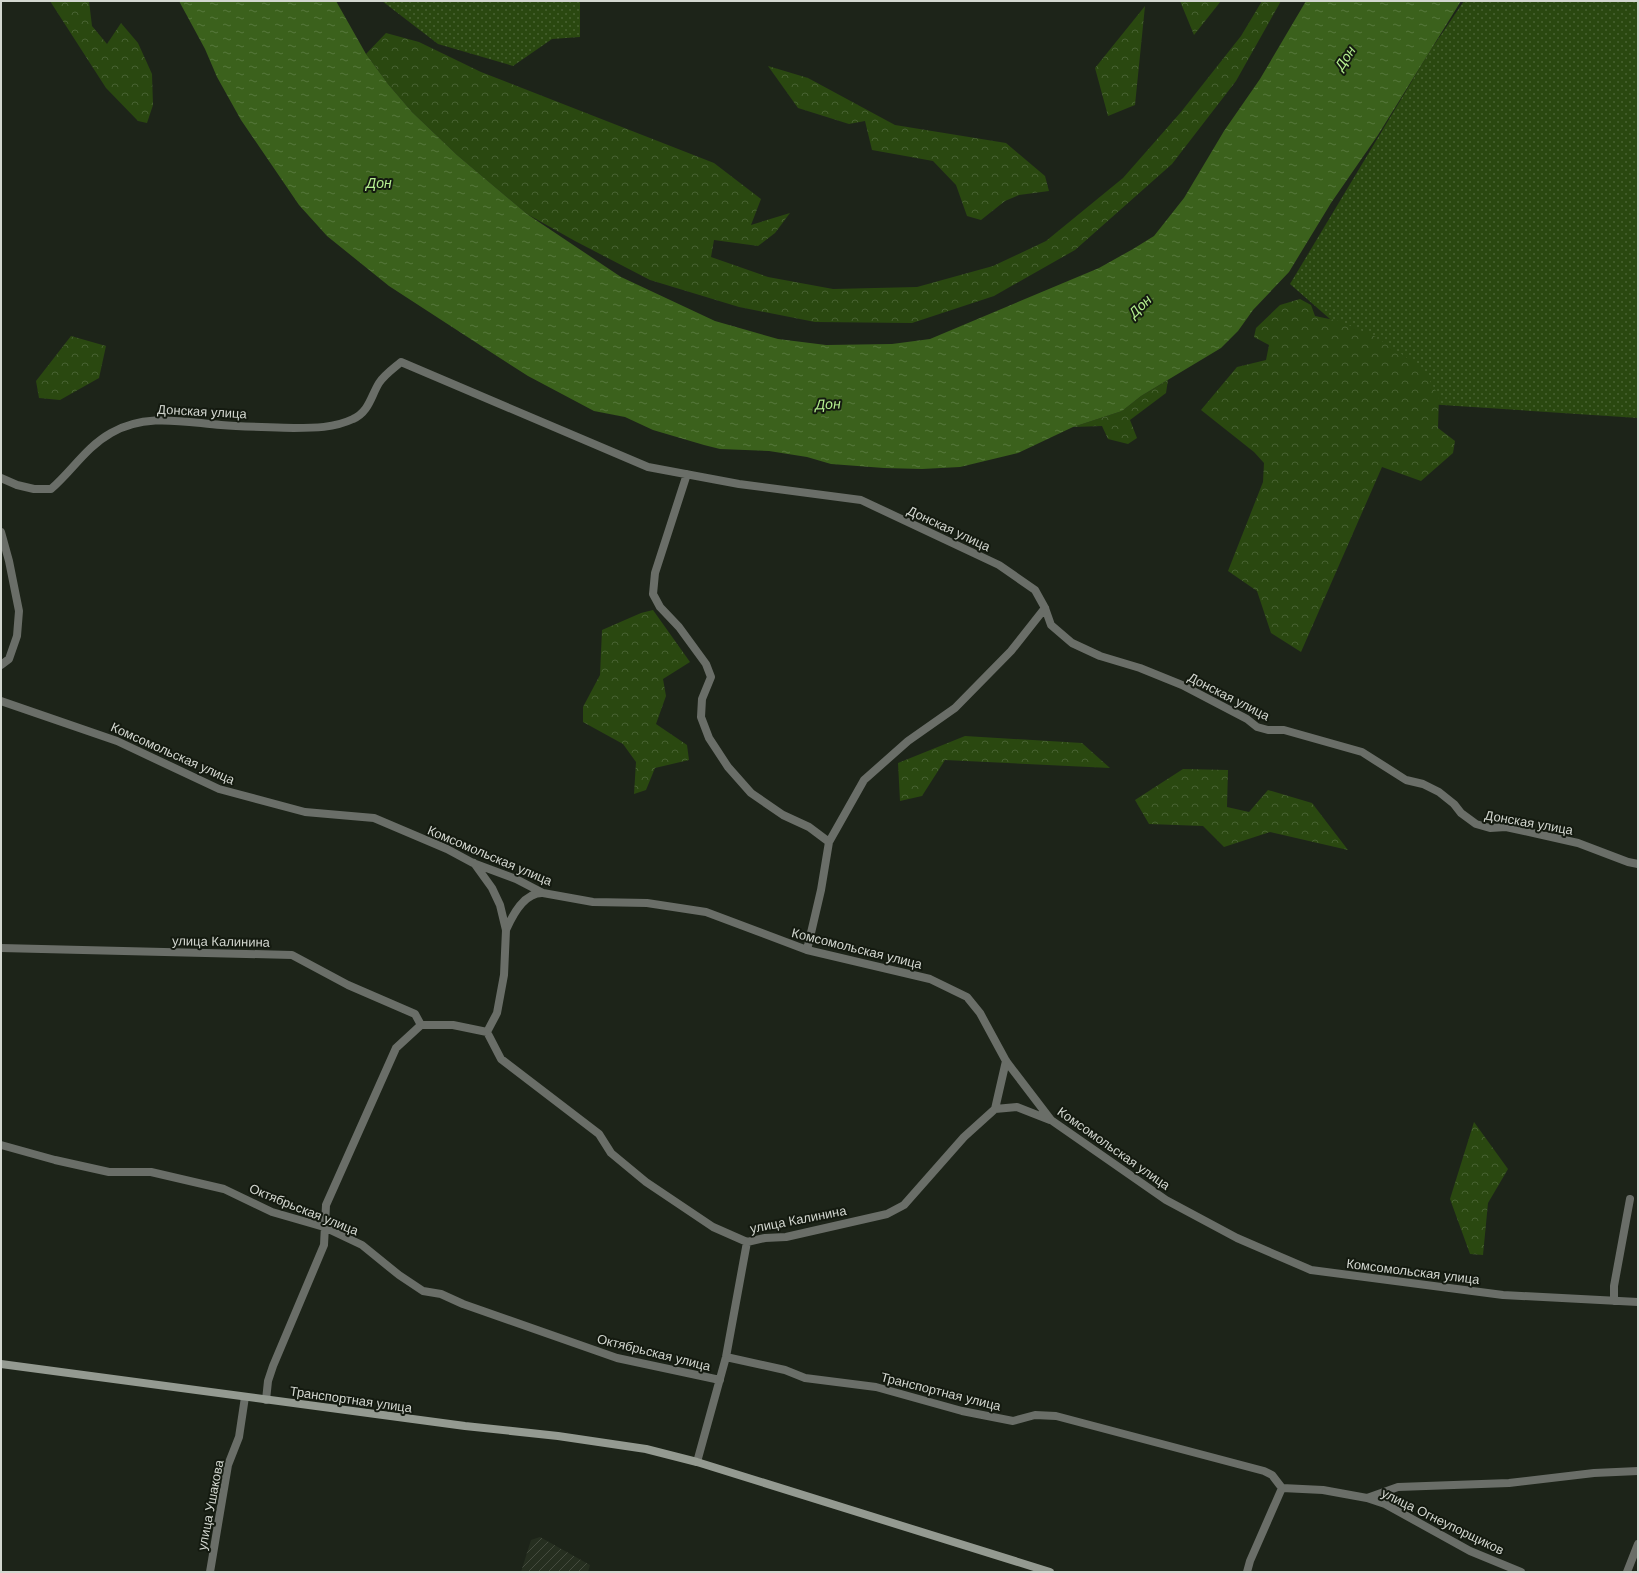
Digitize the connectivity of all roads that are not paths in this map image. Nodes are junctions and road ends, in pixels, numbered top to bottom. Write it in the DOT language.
graph roads {
  1 [pos="687,474"];
  2 [pos="1,478"];
  3 [pos="1,532"];
  4 [pos="1045,608"];
  5 [pos="1,665"];
  6 [pos="1,701"];
  7 [pos="829,842"];
  8 [pos="473,863"];
  9 [pos="1638,864"];
  10 [pos="543,893"];
  11 [pos="506,930"];
  12 [pos="1,948"];
  13 [pos="807,950"];
  14 [pos="421,1025"];
  15 [pos="487,1032"];
  16 [pos="1006,1061"];
  17 [pos="995,1109"];
  18 [pos="1051,1120"];
  19 [pos="1,1144"];
  20 [pos="1630,1199"];
  21 [pos="324,1227"];
  22 [pos="748,1242"];
  23 [pos="1614,1301"];
  24 [pos="1638,1302"];
  25 [pos="726,1357"];
  26 [pos="1,1364"];
  27 [pos="720,1380"];
  28 [pos="245,1397"];
  29 [pos="266,1400"];
  30 [pos="697,1462"];
  31 [pos="1638,1471"];
  32 [pos="1282,1488"];
  33 [pos="1367,1498"];
  34 [pos="1638,1544"];
  35 [pos="1033,1569"];
  36 [pos="210,1572"];
  37 [pos="1050,1572"];
  38 [pos="1247,1572"];
  39 [pos="1521,1572"];
  40 [pos="1628,1572"];
  1 -- 2 [label="street, Донская улица"];
  1 -- 4 [label="street, Донская улица"];
  1 -- 7 [label="street"];
  3 -- 5 [label="street"];
  4 -- 7 [label="street"];
  4 -- 9 [label="street, Донская улица"];
  6 -- 8 [label="street, Комсомольская улица"];
  7 -- 13 [label="street"];
  8 -- 10 [label="street, Комсомольская улица"];
  8 -- 11 [label="street"];
  10 -- 11 [label="street"];
  10 -- 13 [label="street, Комсомольская улица"];
  11 -- 15 [label="street"];
  12 -- 14 [label="street, улица Калинина"];
  13 -- 16 [label="street, Комсомольская улица"];
  14 -- 15 [label="street"];
  14 -- 21 [label="street"];
  15 -- 22 [label="street, улица Калинина"];
  16 -- 17 [label="street"];
  16 -- 18 [label="street, Комсомольская улица"];
  17 -- 18 [label="street"];
  17 -- 22 [label="street, улица Калинина"];
  18 -- 23 [label="street, Комсомольская улица"];
  19 -- 21 [label="street, Октябрьская улица"];
  20 -- 23 [label="street"];
  21 -- 27 [label="street, Октябрьская улица"];
  21 -- 29 [label="street"];
  22 -- 25 [label="street"];
  23 -- 24 [label="street, Комсомольская улица"];
  25 -- 27 [label="street"];
  25 -- 32 [label="street, Транспортная улица"];
  26 -- 28 [label="main road, Транспортная улица"];
  27 -- 30 [label="street"];
  28 -- 29 [label="main road, Транспортная улица"];
  28 -- 36 [label="street, улица Ушакова"];
  29 -- 30 [label="main road, Транспортная улица"];
  30 -- 35 [label="main road, Транспортная улица"];
  31 -- 33 [label="street"];
  32 -- 33 [label="street, улица Огнеупорщиков"];
  32 -- 38 [label="street"];
  33 -- 39 [label="street, улица Огнеупорщиков"];
  34 -- 40 [label="street"];
  35 -- 37 [label="main road, Транспортная улица"];
}
